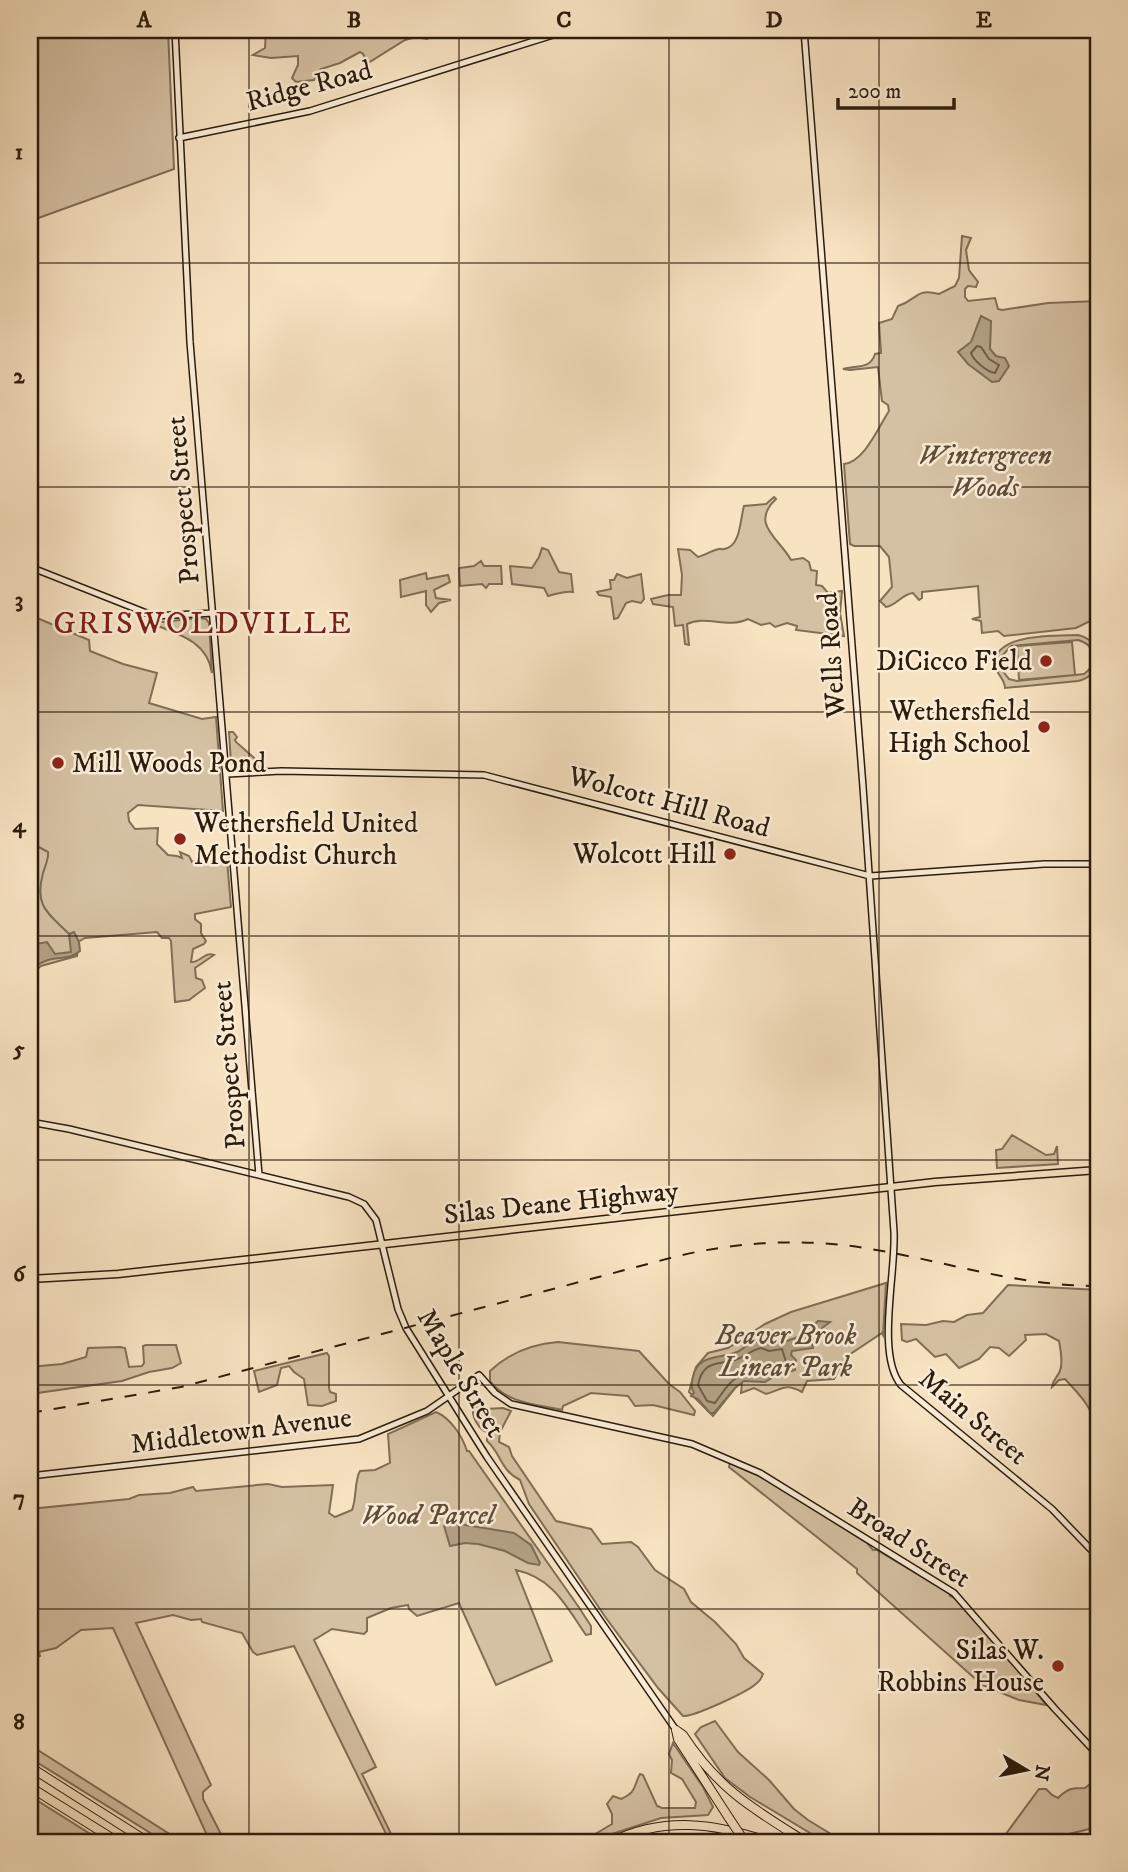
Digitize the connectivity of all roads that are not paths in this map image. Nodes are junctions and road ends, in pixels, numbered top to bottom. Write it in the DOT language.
graph roads {
  1 [pos="175,30"];
  2 [pos="569,30"];
  3 [pos="803,30"];
  4 [pos="179,138"];
  5 [pos="30,567"];
  6 [pos="214,613"];
  7 [pos="227,774"];
  8 [pos="1098,864"];
  9 [pos="870,876"];
  10 [pos="30,1122"];
  11 [pos="1098,1170"];
  12 [pos="259,1175"];
  13 [pos="891,1187"];
  14 [pos="381,1244"];
  15 [pos="893,1278"];
  16 [pos="30,1279"];
  17 [pos="449,1398"];
  18 [pos="511,1404"];
  19 [pos="30,1476"];
  20 [pos="1098,1557"];
  21 [pos="676,1730"];
  22 [pos="1098,1755"];
  23 [pos="30,1768"];
  24 [pos="30,1787"];
  25 [pos="786,1830"];
  26 [pos="118,1842"];
  27 [pos="148,1842"];
  28 [pos="611,1842"];
  29 [pos="641,1842"];
  30 [pos="699,1842"];
  31 [pos="745,1842"];
  32 [pos="769,1842"];
  33 [pos="806,1842"];
  34 [pos="814,1842"];
  1 -- 4 [label="main road, Prospect Street"];
  2 -- 4 [label="main road, Ridge Road"];
  3 -- 9 [label="main road, Wells Road"];
  4 -- 6 [label="main road, Prospect Street"];
  5 -- 6 [label="main road"];
  6 -- 7 [label="main road, Prospect Street"];
  7 -- 9 [label="main road, Wolcott Hill Road"];
  7 -- 12 [label="main road, Prospect Street"];
  8 -- 9 [label="main road, Wolcott Hill Road"];
  9 -- 13 [label="main road, Wells Road"];
  10 -- 12 [label="main road, Maple Street"];
  11 -- 13 [label="main road, Silas Deane Highway"];
  12 -- 14 [label="main road, Maple Street"];
  13 -- 14 [label="main road, Silas Deane Highway"];
  13 -- 15 [label="main road, Wells Road"];
  14 -- 16 [label="main road, Silas Deane Highway"];
  14 -- 17 [label="main road, Maple Street"];
  15 -- 20 [label="main road, Main Street"];
  17 -- 18 [label="main road, Middletown Avenue"];
  17 -- 19 [label="main road, Middletown Avenue"];
  17 -- 21 [label="main road, Maple Street"];
  18 -- 22 [label="main road, Broad Street"];
  21 -- 25 [label="highway"];
  21 -- 31 [label="highway, bridge"];
  23 -- 27 [label="highway"];
  24 -- 26 [label="highway"];
  25 -- 33 [label="highway"];
  25 -- 34 [label="highway"];
  28 -- 32 [label="highway"];
  29 -- 30 [label="highway"];
}
